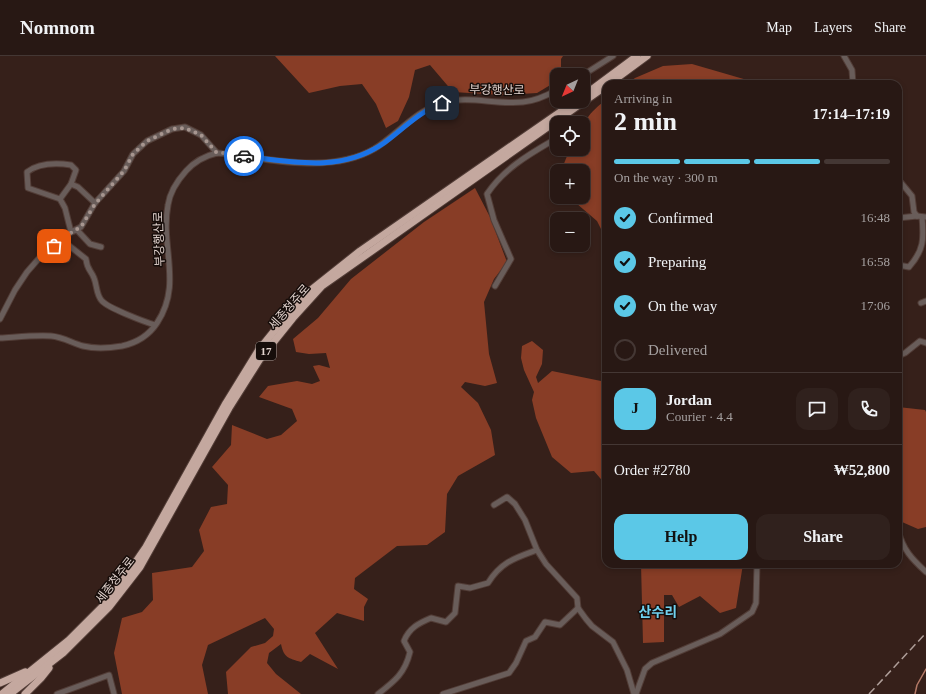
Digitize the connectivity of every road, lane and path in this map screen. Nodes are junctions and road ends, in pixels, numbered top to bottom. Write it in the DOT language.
graph roads {
  1 [pos="613,56"];
  2 [pos="637,56"];
  3 [pos="647,56"];
  4 [pos="844,56"];
  5 [pos="590,71"];
  6 [pos="605,80"];
  7 [pos="614,80"];
  8 [pos="853,80"];
  9 [pos="602,82"];
  10 [pos="602,89"];
  11 [pos="590,91"];
  12 [pos="550,94"];
  13 [pos="566,108"];
  14 [pos="550,143"];
  15 [pos="216,152"];
  16 [pos="71,184"];
  17 [pos="902,184"];
  18 [pos="60,199"];
  19 [pos="95,204"];
  20 [pos="921,217"];
  21 [pos="902,218"];
  22 [pos="74,231"];
  23 [pos="62,240"];
  24 [pos="54,246"];
  25 [pos="101,247"];
  26 [pos="67,259"];
  27 [pos="902,266"];
  28 [pos="495,286"];
  29 [pos="0,319"];
  30 [pos="155,325"];
  31 [pos="0,338"];
  32 [pos="926,342"];
  33 [pos="902,354"];
  34 [pos="494,505"];
  35 [pos="902,542"];
  36 [pos="537,550"];
  37 [pos="757,568"];
  38 [pos="926,572"];
  39 [pos="578,608"];
  40 [pos="56,659"];
  41 [pos="34,668"];
  42 [pos="0,683"];
  43 [pos="2,694"];
  44 [pos="10,694"];
  45 [pos="25,694"];
  46 [pos="57,694"];
  47 [pos="114,694"];
  48 [pos="378,694"];
  49 [pos="443,694"];
  50 [pos="635,694"];
  1 -- 5 [label="street"];
  2 -- 6 [label="highway"];
  3 -- 7 [label="highway"];
  4 -- 8 [label="street"];
  9 -- 11 [label="highway"];
  10 -- 40 [label="highway, 세종청주로 / 17"];
  12 -- 15 [label="street, 부강행산로"];
  13 -- 41 [label="highway, 세종청주로 / 17"];
  14 -- 28 [label="street"];
  15 -- 19 [label="street"];
  15 -- 30 [label="street, 부강행산로"];
  16 -- 18 [label="street"];
  16 -- 18 [label="street"];
  16 -- 19 [label="street"];
  17 -- 20 [label="street"];
  18 -- 22 [label="street"];
  19 -- 22 [label="street"];
  20 -- 21 [label="street"];
  20 -- 27 [label="street"];
  22 -- 23 [label="street"];
  22 -- 25 [label="street"];
  23 -- 24 [label="street"];
  23 -- 30 [label="street"];
  24 -- 26 [label="street"];
  24 -- 29 [label="street"];
  30 -- 31 [label="street, 부강행산로"];
  32 -- 33 [label="street"];
  34 -- 36 [label="street"];
  35 -- 38 [label="street"];
  36 -- 39 [label="street"];
  36 -- 48 [label="street"];
  37 -- 50 [label="street"];
  39 -- 49 [label="street"];
  39 -- 50 [label="street"];
  40 -- 44 [label="highway, 세종청주로 / 17"];
  40 -- 45 [label="highway"];
  41 -- 42 [label="highway"];
  41 -- 43 [label="highway, 세종청주로 / 17"];
  46 -- 47 [label="street"];
}
